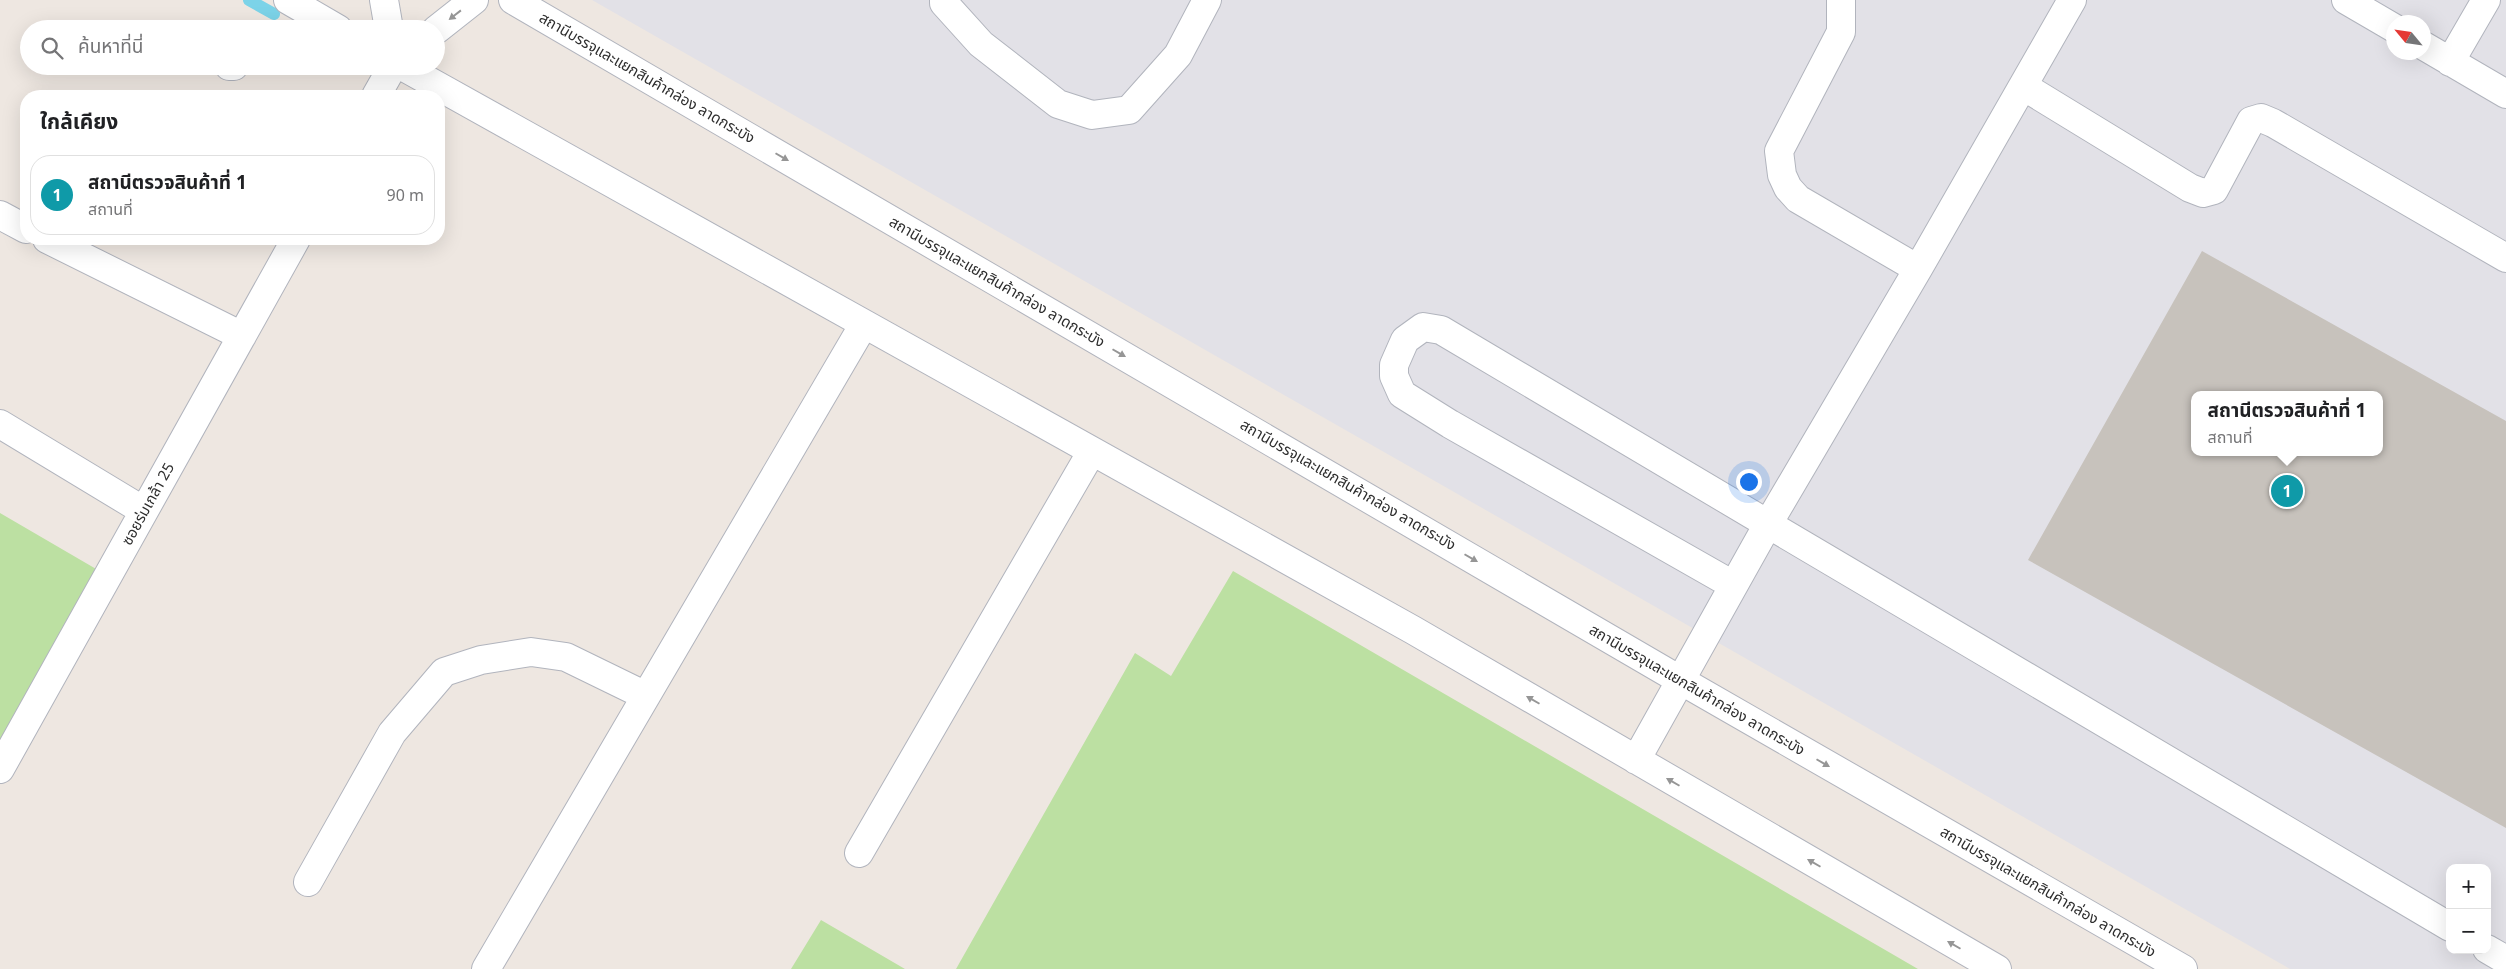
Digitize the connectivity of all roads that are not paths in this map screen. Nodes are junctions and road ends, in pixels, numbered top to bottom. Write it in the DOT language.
graph roads {
  1 [pos="384,0"];
  2 [pos="474,0"];
  3 [pos="513,0"];
  4 [pos="944,0"];
  5 [pos="1207,0"];
  6 [pos="1841,0"];
  7 [pos="2072,0"];
  8 [pos="2346,0"];
  9 [pos="2486,0"];
  10 [pos="299,14"];
  11 [pos="315,20"];
  12 [pos="387,20"];
  13 [pos="445,23"];
  14 [pos="2386,23"];
  15 [pos="2431,50"];
  16 [pos="2450,62"];
  17 [pos="388,75"];
  18 [pos="418,75"];
  19 [pos="2023,86"];
  20 [pos="379,90"];
  21 [pos="445,90"];
  22 [pos="445,90"];
  23 [pos="2506,94"];
  24 [pos="0,216"];
  25 [pos="20,225"];
  26 [pos="59,245"];
  27 [pos="293,245"];
  28 [pos="2506,258"];
  29 [pos="1918,269"];
  30 [pos="864,324"];
  31 [pos="242,336"];
  32 [pos="0,424"];
  33 [pos="1092,451"];
  34 [pos="144,511"];
  35 [pos="1768,524"];
  36 [pos="1733,585"];
  37 [pos="1680,680"];
  38 [pos="646,696"];
  39 [pos="1636,760"];
  40 [pos="0,769"];
  41 [pos="859,853"];
  42 [pos="308,882"];
  43 [pos="2446,924"];
  44 [pos="2491,951"];
  45 [pos="2506,960"];
  46 [pos="486,969"];
  47 [pos="1997,969"];
  48 [pos="2183,969"];
  1 -- 12 [label="street"];
  2 -- 13 [label="street, one-way"];
  3 -- 37 [label="street, สถานีบรรจุและแยกสินค้ากล่อง ลาดกระบัง, one-way"];
  4 -- 5 [label="street"];
  6 -- 29 [label="street"];
  7 -- 19 [label="street"];
  8 -- 14 [label="street"];
  9 -- 16 [label="street"];
  10 -- 11 [label="street"];
  15 -- 16 [label="street"];
  16 -- 23 [label="street"];
  17 -- 20 [label="street"];
  18 -- 22 [label="street"];
  19 -- 28 [label="street"];
  19 -- 29 [label="street"];
  21 -- 30 [label="street"];
  24 -- 25 [label="street"];
  26 -- 31 [label="street"];
  27 -- 31 [label="street, ซอยร่มเกล้า 25"];
  29 -- 35 [label="street"];
  30 -- 33 [label="street"];
  30 -- 38 [label="street"];
  31 -- 34 [label="street, ซอยร่มเกล้า 25"];
  32 -- 34 [label="street"];
  39 -- 33 [label="street, one-way"];
  33 -- 41 [label="street"];
  34 -- 40 [label="street, ซอยร่มเกล้า 25"];
  35 -- 36 [label="street"];
  35 -- 36 [label="street"];
  35 -- 43 [label="street"];
  36 -- 37 [label="street"];
  37 -- 39 [label="street"];
  37 -- 48 [label="street, สถานีบรรจุและแยกสินค้ากล่อง ลาดกระบัง, one-way"];
  38 -- 42 [label="street"];
  38 -- 46 [label="street"];
  47 -- 39 [label="street, one-way"];
  44 -- 45 [label="street"];
}
